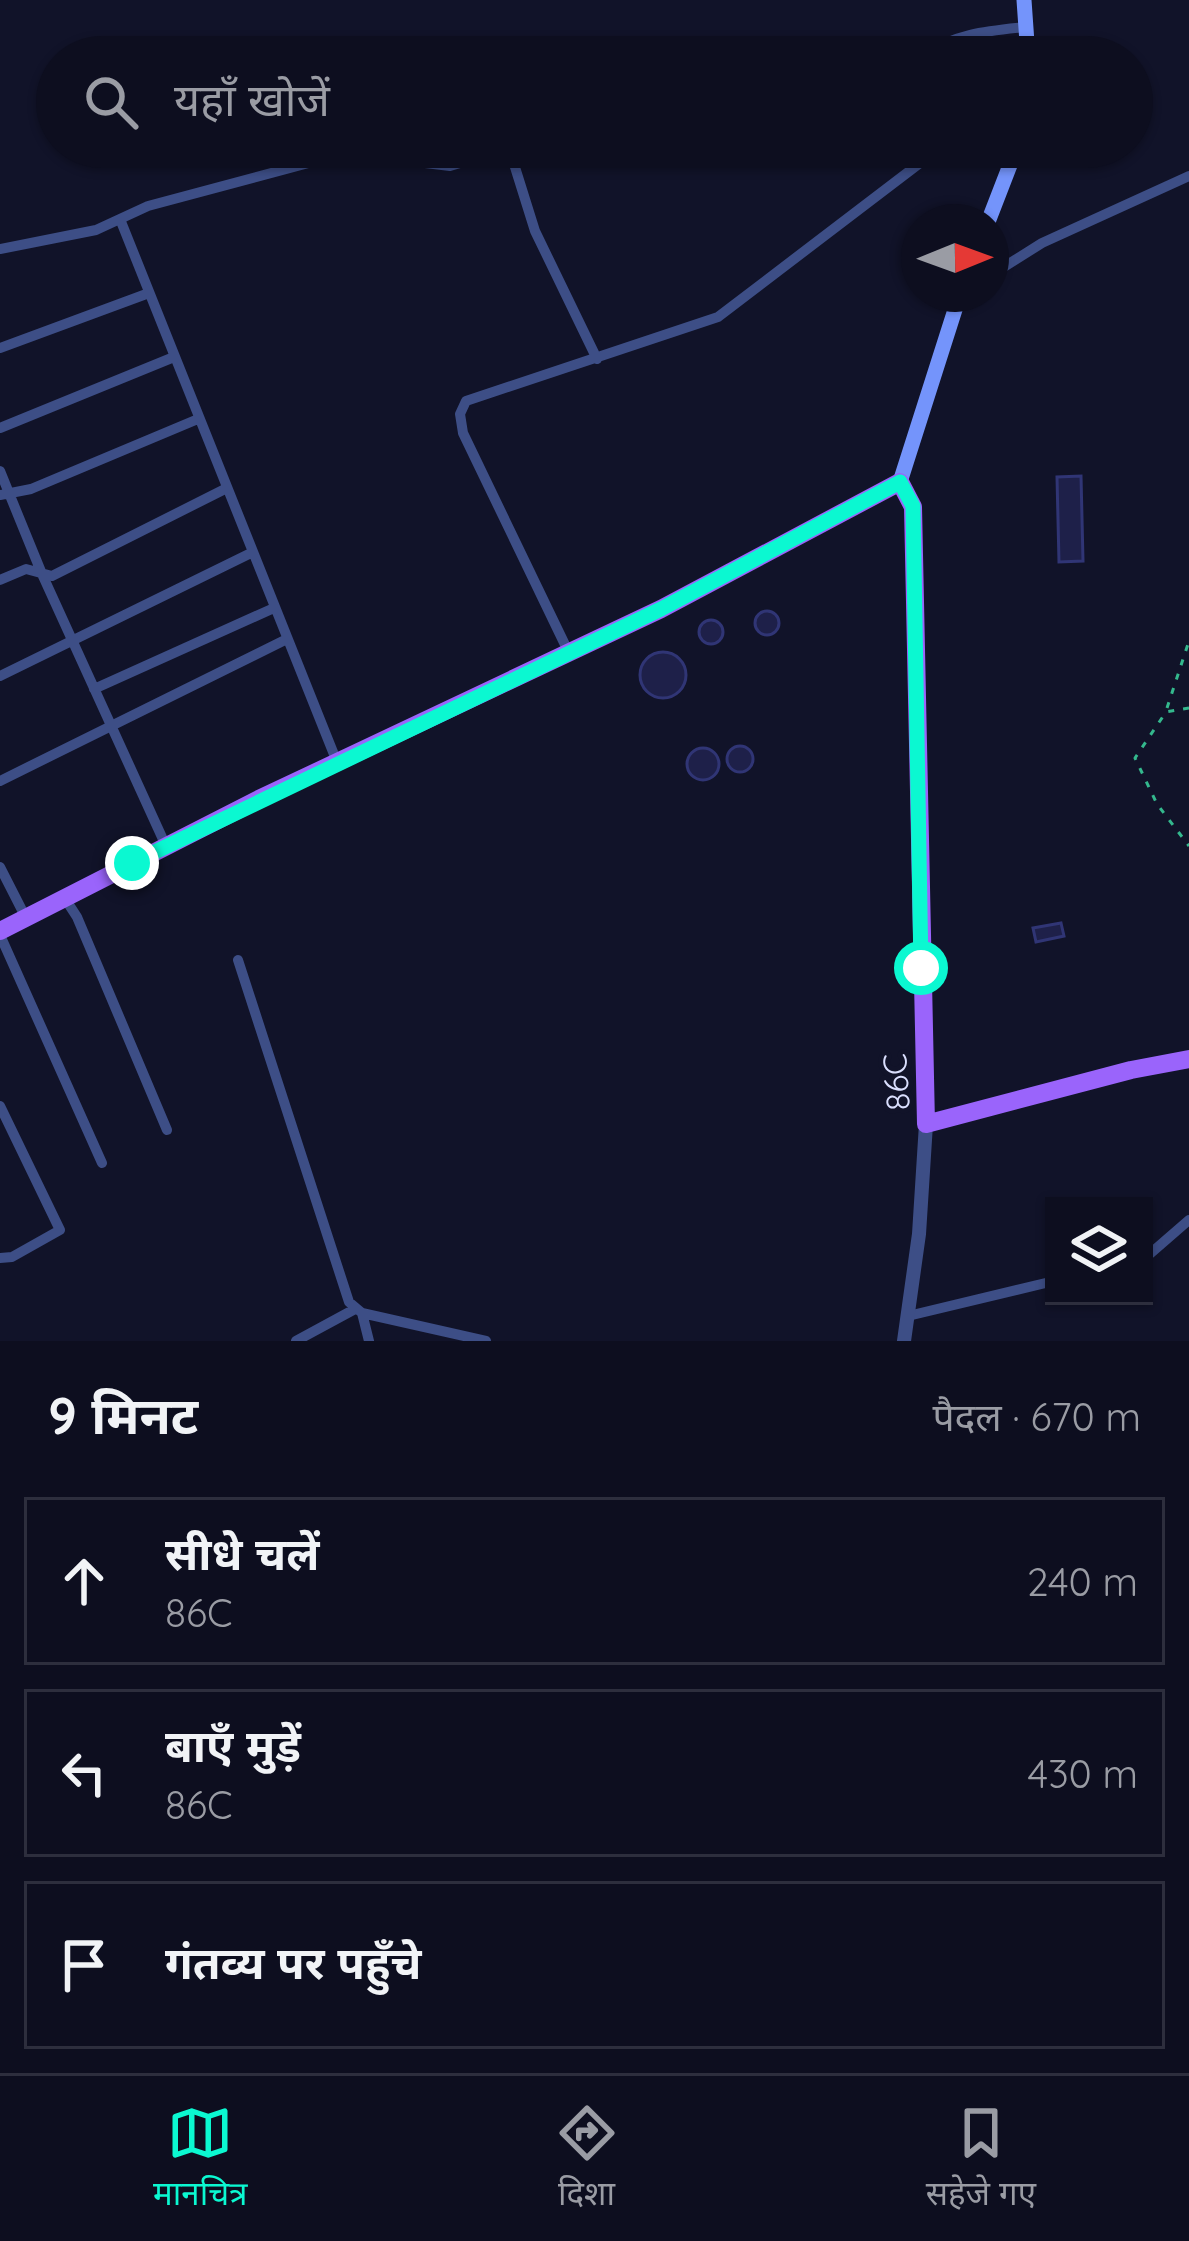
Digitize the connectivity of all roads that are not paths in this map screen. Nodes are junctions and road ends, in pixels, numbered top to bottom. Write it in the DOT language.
graph roads {
  1 [pos="1024,0"];
  2 [pos="1026,27"];
  3 [pos="961,36"];
  4 [pos="1027,36"];
  5 [pos="290,168"];
  6 [pos="517,168"];
  7 [pos="914,168"];
  8 [pos="1009,168"];
  9 [pos="1189,176"];
  10 [pos="995,204"];
  11 [pos="120,219"];
  12 [pos="0,249"];
  13 [pos="1009,264"];
  14 [pos="149,293"];
  15 [pos="954,312"];
  16 [pos="0,349"];
  17 [pos="174,357"];
  18 [pos="597,359"];
  19 [pos="199,418"];
  20 [pos="0,428"];
  21 [pos="0,471"];
  22 [pos="900,482"];
  23 [pos="225,489"];
  24 [pos="4,494"];
  25 [pos="251,553"];
  26 [pos="42,574"];
  27 [pos="0,580"];
  28 [pos="274,608"];
  29 [pos="73,639"];
  30 [pos="287,639"];
  31 [pos="569,653"];
  32 [pos="0,676"];
  33 [pos="94,688"];
  34 [pos="112,729"];
  35 [pos="337,762"];
  36 [pos="0,781"];
  37 [pos="166,846"];
  38 [pos="0,866"];
  39 [pos="64,897"];
  40 [pos="25,916"];
  41 [pos="0,933"];
  42 [pos="238,960"];
  43 [pos="1189,1059"];
  44 [pos="0,1106"];
  45 [pos="926,1124"];
  46 [pos="167,1130"];
  47 [pos="102,1163"];
  48 [pos="1189,1220"];
  49 [pos="1153,1251"];
  50 [pos="0,1258"];
  51 [pos="1045,1283"];
  52 [pos="358,1311"];
  53 [pos="908,1316"];
  54 [pos="296,1341"];
  55 [pos="369,1341"];
  56 [pos="486,1341"];
  57 [pos="904,1341"];
  1 -- 2 [label="main road"];
  2 -- 3 [label="street"];
  2 -- 4 [label="main road"];
  5 -- 11 [label="street"];
  6 -- 18 [label="street"];
  7 -- 18 [label="street"];
  8 -- 10 [label="main road"];
  9 -- 13 [label="street"];
  11 -- 12 [label="street"];
  11 -- 14 [label="street"];
  14 -- 16 [label="street"];
  14 -- 17 [label="street"];
  15 -- 22 [label="main road"];
  17 -- 19 [label="street"];
  17 -- 20 [label="street"];
  18 -- 31 [label="street"];
  19 -- 23 [label="street"];
  19 -- 24 [label="street"];
  21 -- 24 [label="street"];
  22 -- 31 [label="main road"];
  22 -- 45 [label="main road, 86C"];
  23 -- 25 [label="street"];
  23 -- 26 [label="street"];
  24 -- 26 [label="street"];
  25 -- 28 [label="street"];
  25 -- 29 [label="street"];
  26 -- 27 [label="street"];
  26 -- 29 [label="street"];
  28 -- 30 [label="street"];
  28 -- 33 [label="street"];
  29 -- 32 [label="street"];
  29 -- 33 [label="street"];
  30 -- 34 [label="street"];
  30 -- 35 [label="street"];
  31 -- 35 [label="main road"];
  33 -- 34 [label="street"];
  34 -- 36 [label="street"];
  34 -- 37 [label="street"];
  35 -- 37 [label="main road"];
  37 -- 39 [label="main road"];
  38 -- 40 [label="street"];
  39 -- 40 [label="main road"];
  39 -- 46 [label="street"];
  40 -- 41 [label="main road"];
  41 -- 47 [label="street"];
  42 -- 52 [label="street"];
  43 -- 45 [label="main road, 86C"];
  44 -- 50 [label="street"];
  45 -- 53 [label="street"];
  48 -- 49 [label="street"];
  51 -- 53 [label="street"];
  52 -- 54 [label="street"];
  52 -- 55 [label="street"];
  52 -- 56 [label="street"];
  53 -- 57 [label="street"];
}
